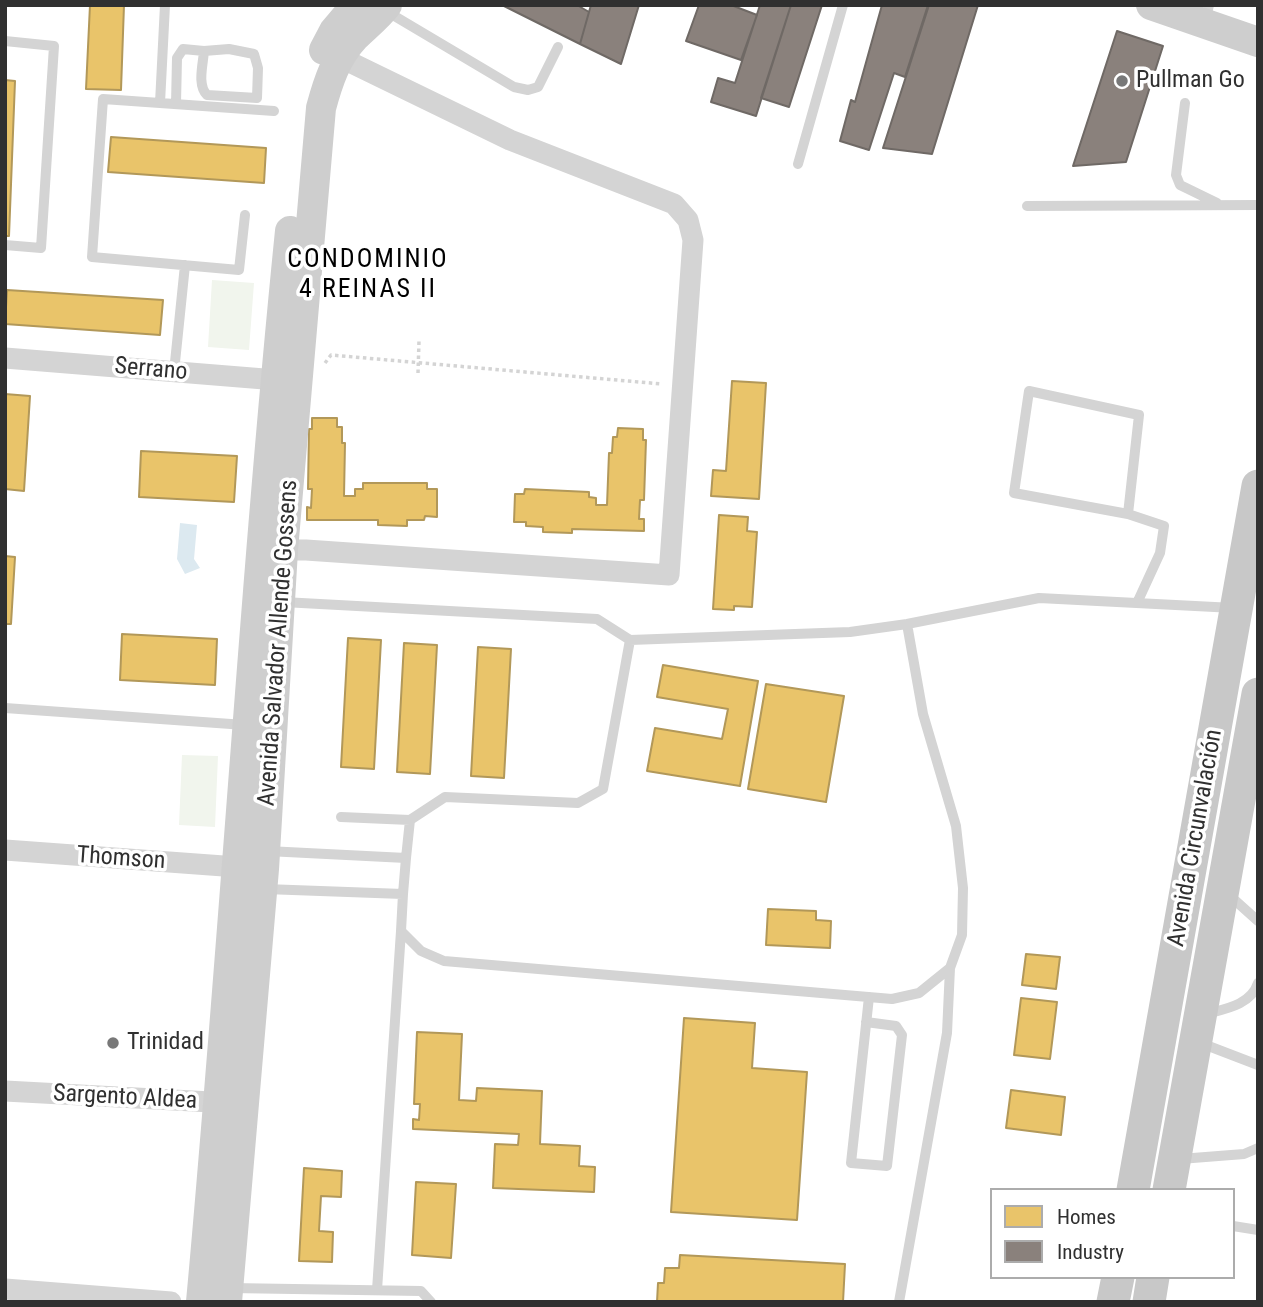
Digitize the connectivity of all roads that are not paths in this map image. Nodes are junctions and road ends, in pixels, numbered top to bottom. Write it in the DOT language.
graph roads {
  1 [pos="165,5"];
  2 [pos="843,5"];
  3 [pos="1151,5"];
  4 [pos="375,7"];
  5 [pos="1207,14"];
  6 [pos="5,41"];
  7 [pos="1258,42"];
  8 [pos="558,47"];
  9 [pos="204,51"];
  10 [pos="332,53"];
  11 [pos="160,103"];
  12 [pos="1185,103"];
  13 [pos="176,104"];
  14 [pos="274,111"];
  15 [pos="798,164"];
  16 [pos="1220,205"];
  17 [pos="1258,205"];
  18 [pos="1027,206"];
  19 [pos="245,215"];
  20 [pos="5,245"];
  21 [pos="185,265"];
  22 [pos="5,359"];
  23 [pos="174,372"];
  24 [pos="290,378"];
  25 [pos="1258,486"];
  26 [pos="1128,514"];
  27 [pos="283,550"];
  28 [pos="280,601"];
  29 [pos="1136,603"];
  30 [pos="1236,608"];
  31 [pos="907,624"];
  32 [pos="630,640"];
  33 [pos="1258,694"];
  34 [pos="5,708"];
  35 [pos="248,726"];
  36 [pos="341,817"];
  37 [pos="410,820"];
  38 [pos="5,850"];
  39 [pos="406,858"];
  40 [pos="257,869"];
  41 [pos="1222,890"];
  42 [pos="403,894"];
  43 [pos="1258,921"];
  44 [pos="401,931"];
  45 [pos="950,968"];
  46 [pos="1258,983"];
  47 [pos="869,997"];
  48 [pos="866,1022"];
  49 [pos="1198,1028"];
  50 [pos="1258,1065"];
  51 [pos="5,1091"];
  52 [pos="232,1103"];
  53 [pos="1258,1148"];
  54 [pos="1171,1175"];
  55 [pos="1133,1188"];
  56 [pos="1235,1226"];
  57 [pos="1258,1230"];
  58 [pos="1118,1279"];
  59 [pos="1153,1279"];
  60 [pos="5,1289"];
  61 [pos="377,1290"];
  62 [pos="214,1298"];
  63 [pos="171,1302"];
  64 [pos="189,1302"];
  65 [pos="431,1302"];
  66 [pos="899,1302"];
  67 [pos="1114,1302"];
  68 [pos="1149,1302"];
  1 -- 11 [label="lane"];
  2 -- 15 [label="lane"];
  3 -- 5 [label="main road"];
  4 -- 8 [label="lane"];
  4 -- 10 [label="main road, Avenida Salvador Allende Gossens"];
  5 -- 7 [label="main road"];
  6 -- 20 [label="lane"];
  9 -- 9 [label="lane"];
  9 -- 13 [label="lane"];
  10 -- 24 [label="main road, Avenida Salvador Allende Gossens"];
  10 -- 27 [label="street"];
  11 -- 13 [label="lane"];
  11 -- 21 [label="lane"];
  12 -- 16 [label="lane"];
  13 -- 14 [label="lane"];
  16 -- 17 [label="lane"];
  16 -- 18 [label="lane"];
  19 -- 21 [label="lane"];
  21 -- 23 [label="lane"];
  22 -- 23 [label="street, Serrano"];
  23 -- 24 [label="street, Serrano"];
  24 -- 27 [label="main road, Avenida Salvador Allende Gossens"];
  24 -- 35 [label="main road, Avenida Salvador Allende Gossens"];
  25 -- 30 [label="main road, Avenida Circunvalación"];
  26 -- 26 [label="lane"];
  26 -- 29 [label="lane"];
  27 -- 28 [label="main road, Avenida Salvador Allende Gossens"];
  28 -- 32 [label="lane"];
  28 -- 40 [label="main road, Avenida Salvador Allende Gossens"];
  29 -- 30 [label="lane"];
  29 -- 31 [label="lane"];
  30 -- 55 [label="main road, Avenida Circunvalación"];
  31 -- 32 [label="lane"];
  31 -- 45 [label="lane"];
  32 -- 37 [label="lane"];
  33 -- 41 [label="main road, Avenida Circunvalación"];
  34 -- 35 [label="lane"];
  35 -- 40 [label="main road, Avenida Salvador Allende Gossens"];
  36 -- 37 [label="lane"];
  37 -- 39 [label="lane"];
  38 -- 40 [label="street, Thomson"];
  39 -- 40 [label="lane"];
  39 -- 42 [label="lane"];
  40 -- 42 [label="lane"];
  40 -- 52 [label="main road, Avenida Salvador Allende Gossens"];
  41 -- 43 [label="lane"];
  41 -- 49 [label="main road, Avenida Circunvalación"];
  42 -- 44 [label="lane"];
  44 -- 47 [label="lane"];
  44 -- 61 [label="lane"];
  45 -- 47 [label="lane"];
  45 -- 66 [label="lane"];
  46 -- 49 [label="lane"];
  47 -- 48 [label="lane"];
  48 -- 48 [label="lane"];
  49 -- 50 [label="lane"];
  49 -- 54 [label="main road, Avenida Circunvalación"];
  51 -- 52 [label="street, Sargento Aldea"];
  52 -- 62 [label="main road, Avenida Salvador Allende Gossens"];
  53 -- 54 [label="lane"];
  56 -- 57 [label="lane"];
  58 -- 67 [label="main road"];
  59 -- 68 [label="main road"];
  60 -- 63 [label="street"];
  61 -- 62 [label="lane"];
  61 -- 65 [label="lane"];
  62 -- 64 [label="street"];
}
